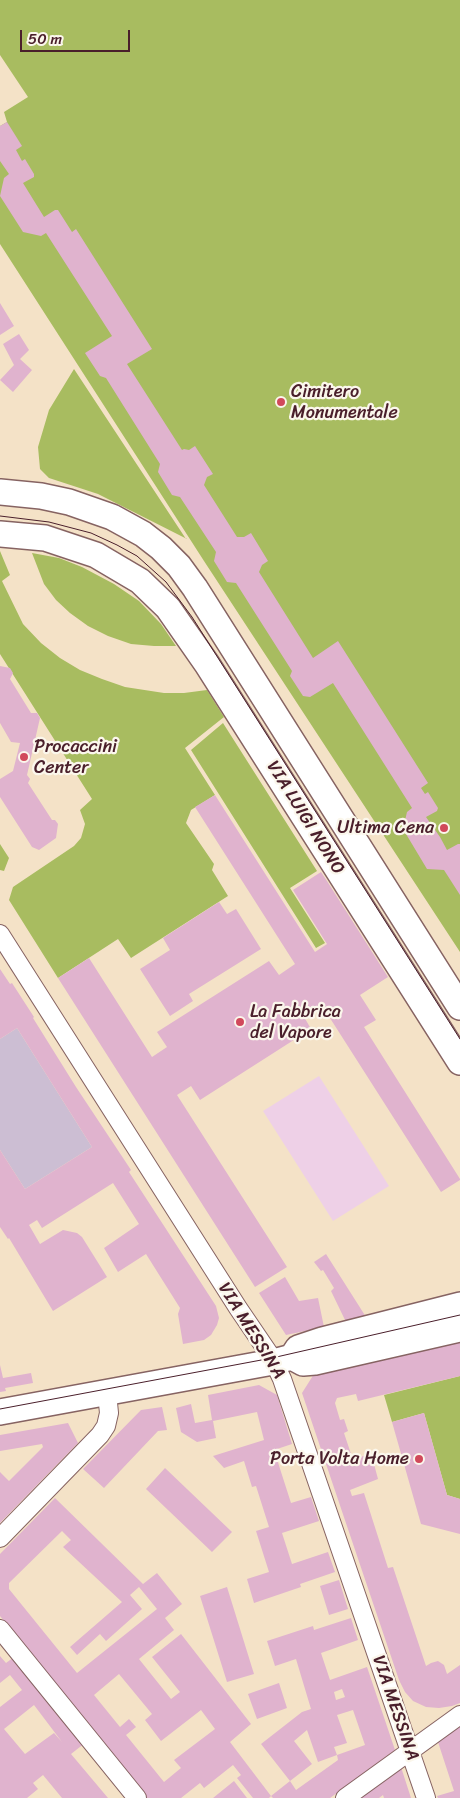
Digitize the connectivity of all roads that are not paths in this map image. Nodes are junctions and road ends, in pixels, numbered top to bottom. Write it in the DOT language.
graph roads {
  1 [pos="0,492"];
  2 [pos="0,534"];
  3 [pos="0,934"];
  4 [pos="460,1007"];
  5 [pos="460,1062"];
  6 [pos="460,1305"];
  7 [pos="460,1329"];
  8 [pos="282,1359"];
  9 [pos="107,1393"];
  10 [pos="0,1412"];
  11 [pos="0,1538"];
  12 [pos="0,1629"];
  13 [pos="460,1715"];
  14 [pos="410,1751"];
  15 [pos="137,1798"];
  16 [pos="345,1798"];
  17 [pos="426,1798"];
  1 -- 4 [label="main road, VIA LUIGI NONO"];
  2 -- 5 [label="main road, VIA LUIGI NONO"];
  3 -- 8 [label="street, VIA MESSINA"];
  6 -- 8 [label="main road"];
  7 -- 8 [label="main road"];
  8 -- 9 [label="main road"];
  8 -- 14 [label="street, VIA MESSINA"];
  9 -- 10 [label="main road"];
  9 -- 11 [label="street"];
  12 -- 15 [label="street"];
  13 -- 14 [label="street"];
  14 -- 16 [label="street"];
  14 -- 17 [label="street, VIA MESSINA"];
}
